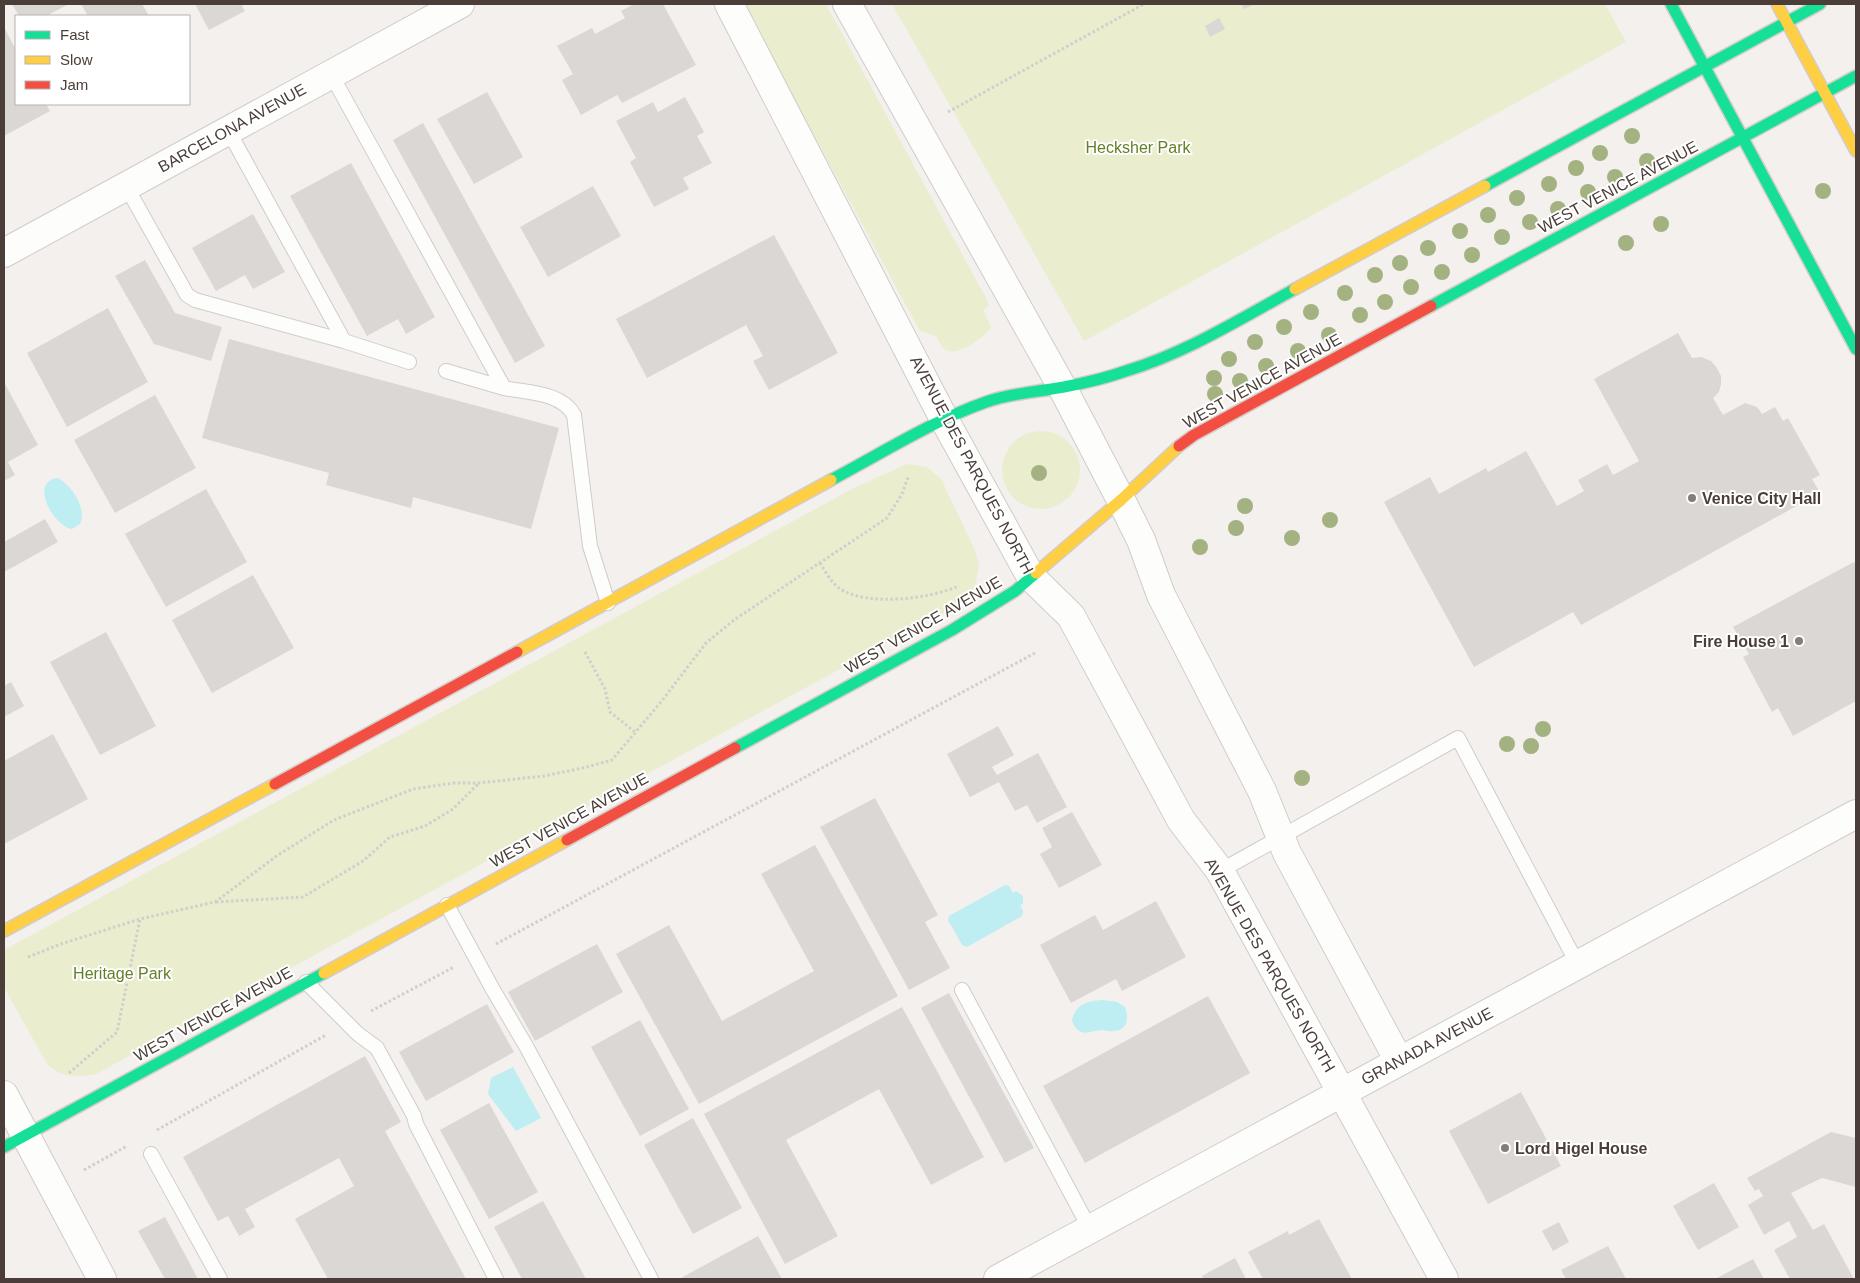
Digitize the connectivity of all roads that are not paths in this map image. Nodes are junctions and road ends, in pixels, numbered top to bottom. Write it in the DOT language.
graph roads {
  1 [pos="460,4"];
  2 [pos="729,4"];
  3 [pos="846,4"];
  4 [pos="1671,4"];
  5 [pos="1777,4"];
  6 [pos="1820,4"];
  7 [pos="1786,22"];
  8 [pos="1705,67"];
  9 [pos="331,74"];
  10 [pos="1856,76"];
  11 [pos="1825,93"];
  12 [pos="228,130"];
  13 [pos="1742,138"];
  14 [pos="1856,151"];
  15 [pos="126,186"];
  16 [pos="4,253"];
  17 [pos="344,341"];
  18 [pos="1856,349"];
  19 [pos="409,362"];
  20 [pos="446,371"];
  21 [pos="1062,387"];
  22 [pos="504,388"];
  23 [pos="944,419"];
  24 [pos="1121,500"];
  25 [pos="1031,577"];
  26 [pos="608,603"];
  27 [pos="1856,814"];
  28 [pos="1281,837"];
  29 [pos="1220,870"];
  30 [pos="447,905"];
  31 [pos="4,931"];
  32 [pos="1578,966"];
  33 [pos="306,982"];
  34 [pos="962,990"];
  35 [pos="1399,1061"];
  36 [pos="1342,1092"];
  37 [pos="4,1095"];
  38 [pos="14,1141"];
  39 [pos="151,1154"];
  40 [pos="1090,1229"];
  41 [pos="102,1279"];
  42 [pos="220,1279"];
  43 [pos="496,1279"];
  44 [pos="651,1279"];
  45 [pos="998,1279"];
  46 [pos="1444,1279"];
  1 -- 9 [label="street, BARCELONA AVENUE"];
  2 -- 23 [label="street, AVENUE DES PARQUES NORTH"];
  3 -- 21 [label="street"];
  4 -- 8 [label="street"];
  5 -- 7 [label="street"];
  6 -- 7 [label="street"];
  7 -- 8 [label="street"];
  7 -- 11 [label="street"];
  8 -- 13 [label="street"];
  8 -- 21 [label="street"];
  9 -- 12 [label="street, BARCELONA AVENUE"];
  9 -- 22 [label="lane"];
  10 -- 11 [label="street, WEST VENICE AVENUE"];
  11 -- 13 [label="street, WEST VENICE AVENUE"];
  11 -- 14 [label="street"];
  12 -- 15 [label="street, BARCELONA AVENUE"];
  12 -- 17 [label="lane"];
  13 -- 18 [label="street"];
  13 -- 24 [label="street, WEST VENICE AVENUE"];
  15 -- 16 [label="street, BARCELONA AVENUE"];
  15 -- 17 [label="lane"];
  17 -- 19 [label="lane"];
  20 -- 22 [label="lane"];
  21 -- 23 [label="street"];
  21 -- 24 [label="street"];
  22 -- 26 [label="lane"];
  23 -- 25 [label="street, AVENUE DES PARQUES NORTH"];
  23 -- 26 [label="street"];
  24 -- 25 [label="street, WEST VENICE AVENUE"];
  24 -- 28 [label="street"];
  25 -- 29 [label="street, AVENUE DES PARQUES NORTH"];
  25 -- 30 [label="street, WEST VENICE AVENUE"];
  26 -- 31 [label="street"];
  27 -- 32 [label="street, GRANADA AVENUE"];
  28 -- 29 [label="lane"];
  28 -- 32 [label="lane"];
  28 -- 35 [label="street"];
  29 -- 36 [label="street, AVENUE DES PARQUES NORTH"];
  30 -- 33 [label="street, WEST VENICE AVENUE"];
  30 -- 44 [label="lane"];
  32 -- 35 [label="street, GRANADA AVENUE"];
  33 -- 38 [label="street, WEST VENICE AVENUE"];
  33 -- 43 [label="lane"];
  34 -- 40 [label="lane"];
  35 -- 36 [label="street, GRANADA AVENUE"];
  36 -- 40 [label="street, GRANADA AVENUE"];
  36 -- 46 [label="street, AVENUE DES PARQUES NORTH"];
  37 -- 38 [label="street"];
  38 -- 41 [label="street"];
  39 -- 42 [label="lane"];
  40 -- 45 [label="street, GRANADA AVENUE"];
}
